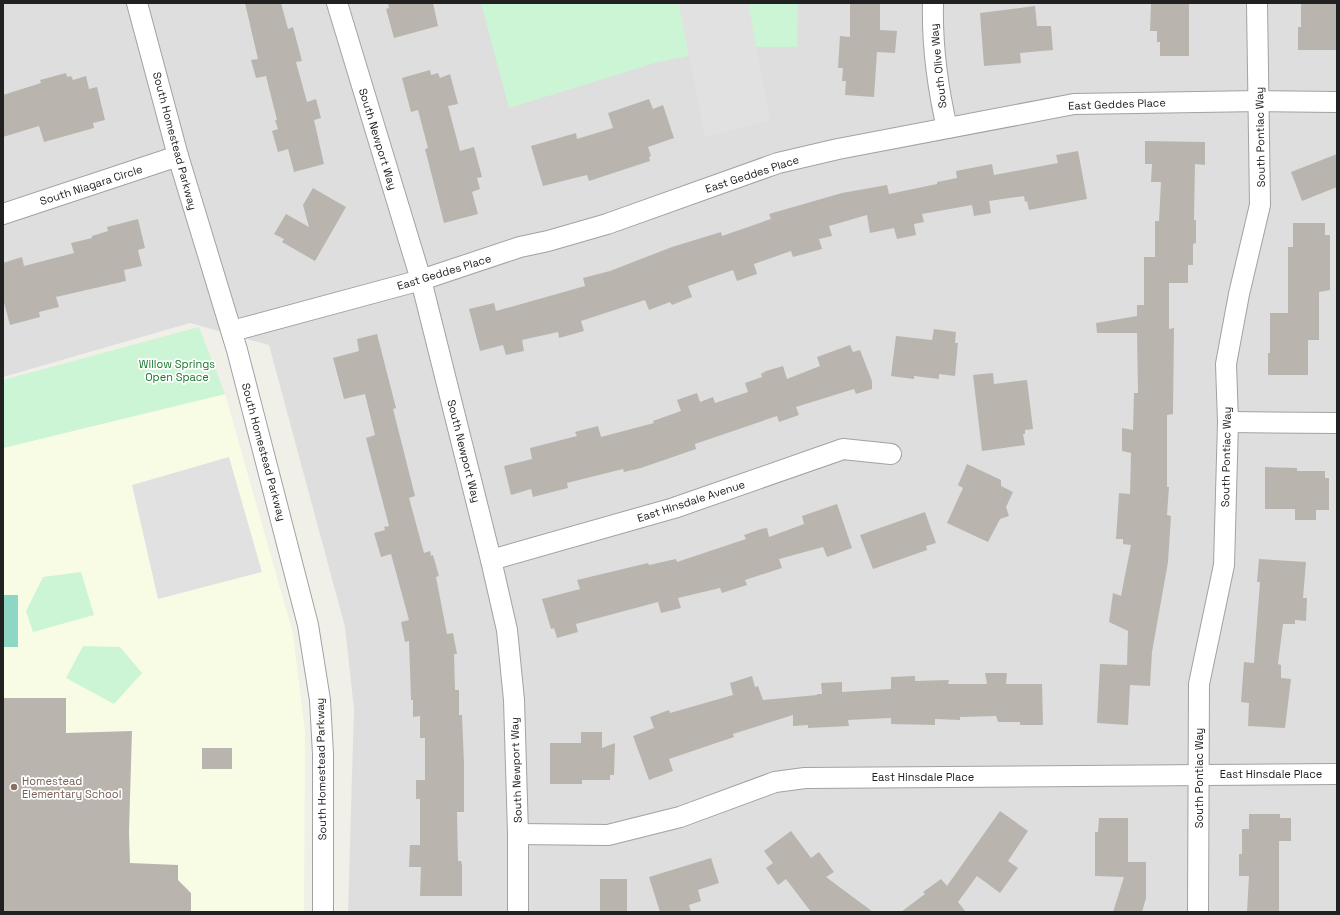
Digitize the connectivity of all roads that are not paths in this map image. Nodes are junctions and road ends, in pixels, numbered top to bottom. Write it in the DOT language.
graph roads {
  1 [pos="137,3"];
  2 [pos="337,3"];
  3 [pos="933,3"];
  4 [pos="1258,3"];
  5 [pos="1260,100"];
  6 [pos="1337,102"];
  7 [pos="947,128"];
  8 [pos="178,156"];
  9 [pos="3,214"];
  10 [pos="421,280"];
  11 [pos="232,331"];
  12 [pos="1228,422"];
  13 [pos="1337,423"];
  14 [pos="891,454"];
  15 [pos="492,560"];
  16 [pos="1200,774"];
  17 [pos="1337,774"];
  18 [pos="518,834"];
  19 [pos="323,912"];
  20 [pos="518,912"];
  21 [pos="1198,912"];
  1 -- 8 [label="street, South Homestead Parkway"];
  2 -- 10 [label="street, South Newport Way"];
  3 -- 7 [label="street, South Olive Way"];
  4 -- 5 [label="street, South Pontiac Way"];
  5 -- 6 [label="street, East Geddes Place"];
  5 -- 7 [label="street, East Geddes Place"];
  5 -- 12 [label="street, South Pontiac Way"];
  7 -- 10 [label="street, East Geddes Place"];
  8 -- 9 [label="street, South Niagara Circle"];
  8 -- 11 [label="street, South Homestead Parkway"];
  10 -- 11 [label="street, East Geddes Place"];
  10 -- 15 [label="street, South Newport Way"];
  11 -- 19 [label="street, South Homestead Parkway"];
  12 -- 13 [label="street"];
  12 -- 16 [label="street, South Pontiac Way"];
  14 -- 15 [label="street, East Hinsdale Avenue"];
  15 -- 18 [label="street, South Newport Way"];
  16 -- 17 [label="street, East Hinsdale Place"];
  16 -- 18 [label="street, East Hinsdale Place"];
  16 -- 21 [label="street, South Pontiac Way"];
  18 -- 20 [label="street, South Newport Way"];
}
